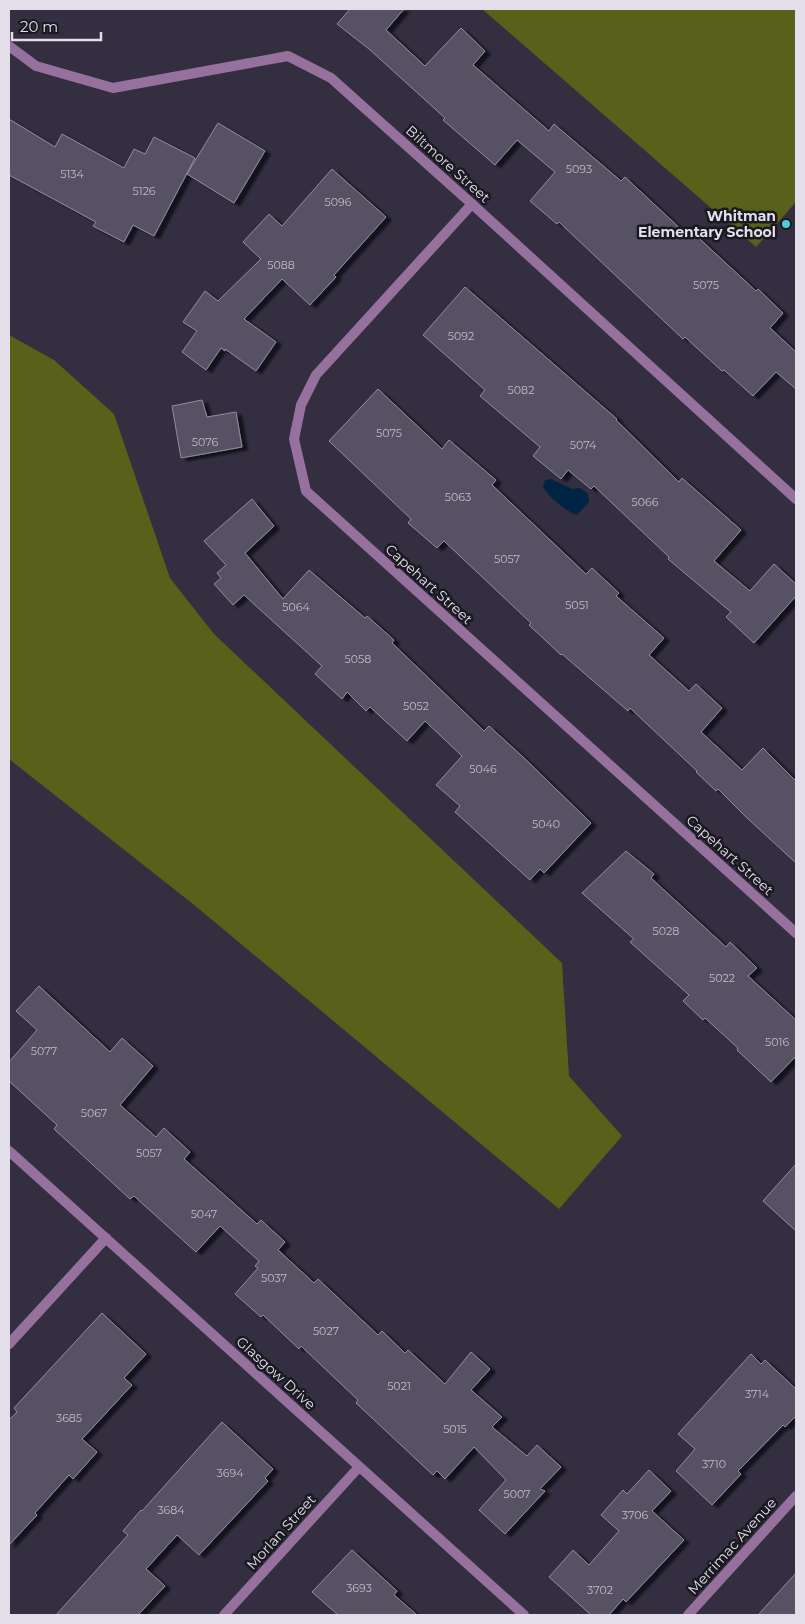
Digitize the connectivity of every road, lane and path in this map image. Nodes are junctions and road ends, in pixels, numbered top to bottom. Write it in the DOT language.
graph roads {
  1 [pos="9,46"];
  2 [pos="472,204"];
  3 [pos="796,499"];
  4 [pos="796,933"];
  5 [pos="9,1151"];
  6 [pos="106,1238"];
  7 [pos="9,1344"];
  8 [pos="359,1467"];
  9 [pos="796,1496"];
  10 [pos="224,1615"];
  11 [pos="524,1615"];
  12 [pos="688,1615"];
  1 -- 2 [label="street, Biltmore Street"];
  2 -- 3 [label="street, Biltmore Street"];
  2 -- 4 [label="street, Capehart Street"];
  5 -- 6 [label="street, Glasgow Drive"];
  6 -- 7 [label="street"];
  6 -- 8 [label="street, Glasgow Drive"];
  8 -- 10 [label="street, Morlan Street"];
  8 -- 11 [label="street, Glasgow Drive"];
  9 -- 12 [label="street, Merrimac Avenue"];
}
